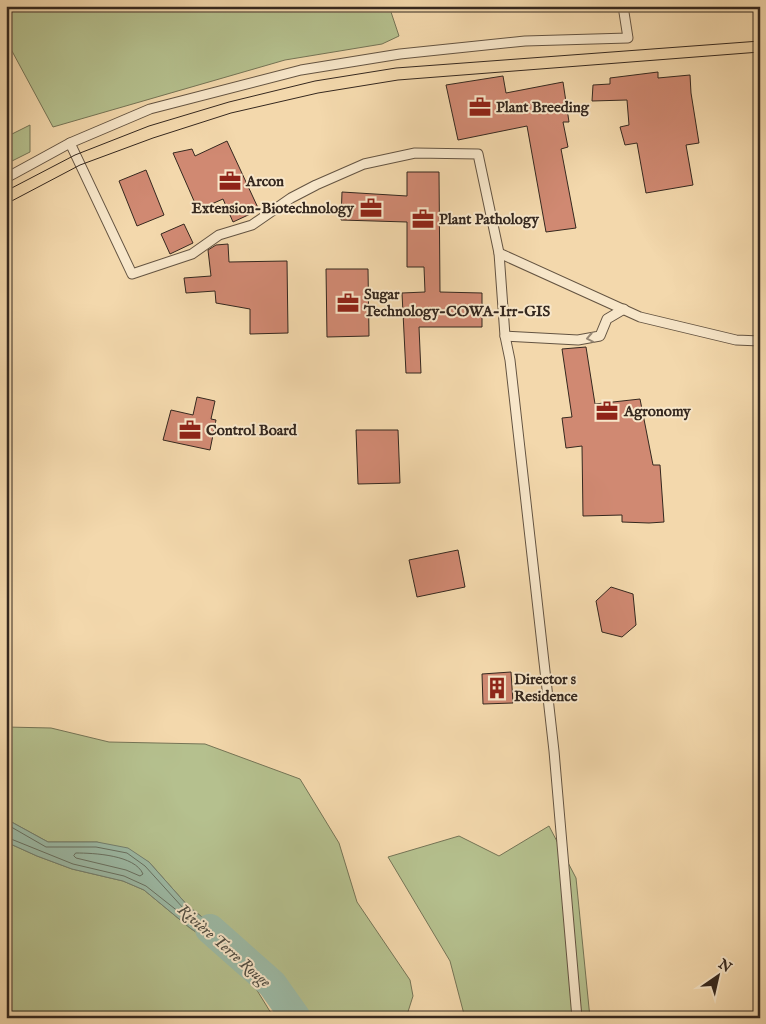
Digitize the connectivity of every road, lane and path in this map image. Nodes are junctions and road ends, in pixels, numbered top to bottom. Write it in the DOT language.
graph roads {
  1 [pos="623,6"];
  2 [pos="70,143"];
  3 [pos="6,178"];
  4 [pos="499,253"];
  5 [pos="624,309"];
  6 [pos="505,336"];
  7 [pos="760,341"];
  8 [pos="577,1018"];
  1 -- 2 [label="lane"];
  2 -- 3 [label="lane"];
  2 -- 4 [label="lane"];
  4 -- 5 [label="lane"];
  4 -- 6 [label="lane"];
  5 -- 6 [label="lane, one-way"];
  5 -- 7 [label="lane"];
  6 -- 8 [label="lane"];
}
